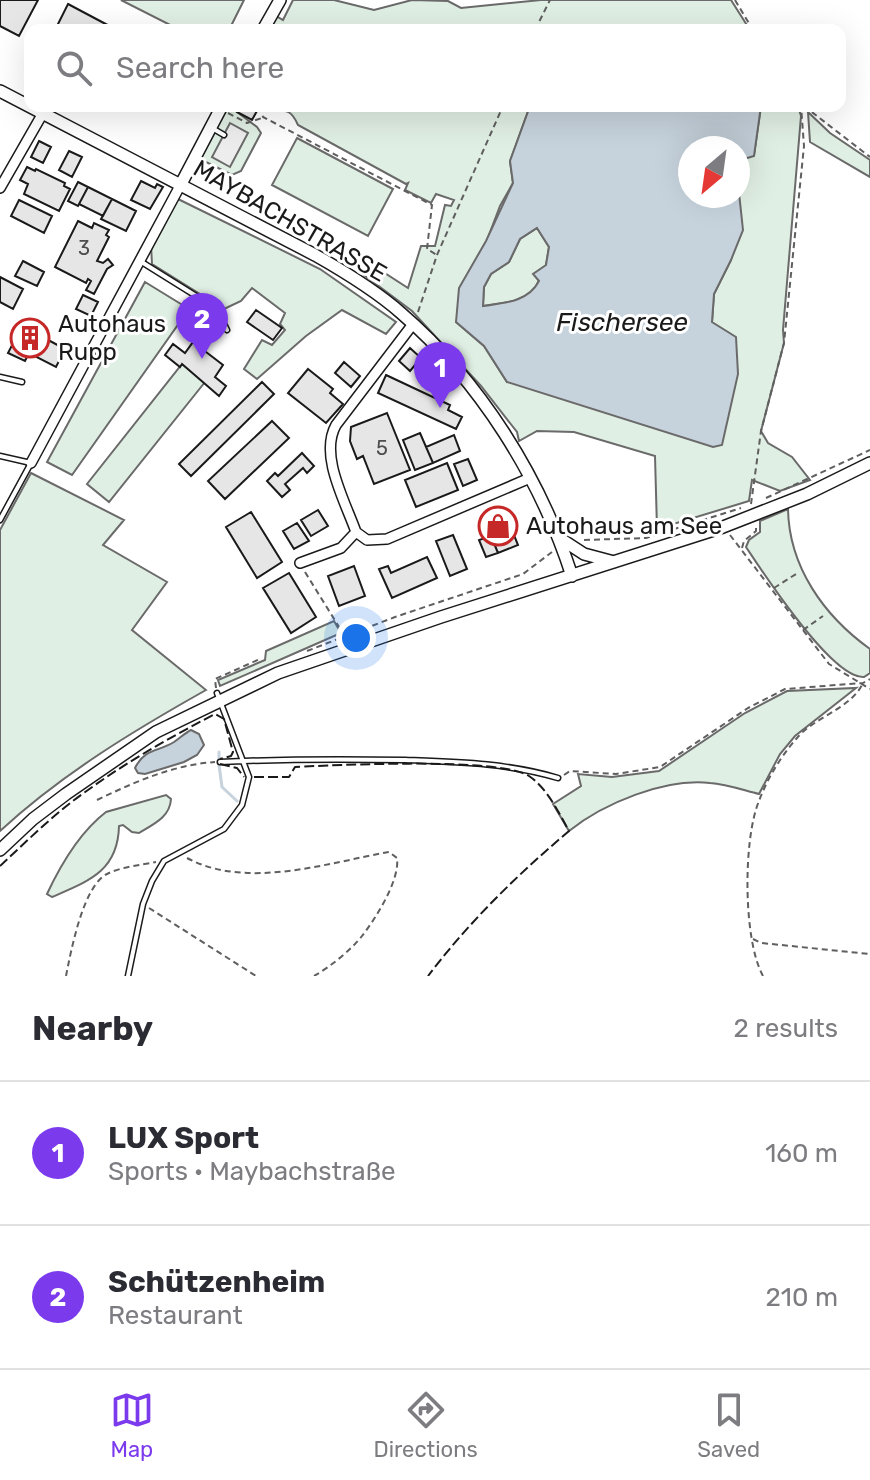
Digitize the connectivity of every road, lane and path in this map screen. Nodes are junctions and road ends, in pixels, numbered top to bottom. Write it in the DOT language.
graph roads {
  1 [pos="280,0"];
  2 [pos="550,0"];
  3 [pos="735,0"];
  4 [pos="266,24"];
  5 [pos="538,24"];
  6 [pos="749,24"];
  7 [pos="0,91"];
  8 [pos="24,103"];
  9 [pos="218,112"];
  10 [pos="229,112"];
  11 [pos="262,112"];
  12 [pos="500,112"];
  13 [pos="803,112"];
  14 [pos="811,112"];
  15 [pos="43,113"];
  16 [pos="263,117"];
  17 [pos="210,127"];
  18 [pos="224,135"];
  19 [pos="870,157"];
  20 [pos="181,184"];
  21 [pos="0,188"];
  22 [pos="437,255"];
  23 [pos="140,261"];
  24 [pos="413,324"];
  25 [pos="227,330"];
  26 [pos="0,377"];
  27 [pos="22,382"];
  28 [pos="870,450"];
  29 [pos="0,456"];
  30 [pos="31,463"];
  31 [pos="870,463"];
  32 [pos="530,478"];
  33 [pos="766,498"];
  34 [pos="0,520"];
  35 [pos="356,532"];
  36 [pos="752,535"];
  37 [pos="558,536"];
  38 [pos="575,543"];
  39 [pos="738,543"];
  40 [pos="742,548"];
  41 [pos="300,563"];
  42 [pos="616,563"];
  43 [pos="796,574"];
  44 [pos="572,576"];
  45 [pos="773,588"];
  46 [pos="823,616"];
  47 [pos="802,630"];
  48 [pos="345,636"];
  49 [pos="260,659"];
  50 [pos="870,679"];
  51 [pos="863,683"];
  52 [pos="870,689"];
  53 [pos="219,697"];
  54 [pos="243,761"];
  55 [pos="220,762"];
  56 [pos="558,778"];
  57 [pos="97,800"];
  58 [pos="0,850"];
  59 [pos="192,861"];
  60 [pos="144,864"];
  61 [pos="143,904"];
  62 [pos="752,938"];
  63 [pos="870,954"];
  64 [pos="66,976"];
  65 [pos="128,976"];
  66 [pos="256,976"];
  67 [pos="314,976"];
  68 [pos="763,976"];
  1 -- 4 [label="street"];
  2 -- 5 [label="path"];
  3 -- 6 [label="path"];
  7 -- 8 [label="street, MAYBACHSTRASSE"];
  9 -- 17 [label="street"];
  10 -- 16 [label="path"];
  11 -- 16 [label="path"];
  12 -- 22 [label="path"];
  13 -- 38 [label="path"];
  14 -- 19 [label="path"];
  15 -- 20 [label="street, MAYBACHSTRASSE"];
  15 -- 21 [label="street"];
  16 -- 22 [label="path"];
  17 -- 18 [label="lane"];
  17 -- 20 [label="street"];
  20 -- 23 [label="street"];
  20 -- 24 [label="street, MAYBACHSTRASSE"];
  22 -- 24 [label="path"];
  23 -- 25 [label="lane"];
  23 -- 30 [label="street"];
  24 -- 32 [label="street, MAYBACHSTRASSE"];
  24 -- 35 [label="street"];
  26 -- 27 [label="lane"];
  28 -- 33 [label="path"];
  29 -- 30 [label="lane"];
  30 -- 34 [label="lane"];
  31 -- 42 [label="street"];
  32 -- 35 [label="street"];
  32 -- 37 [label="street, MAYBACHSTRASSE"];
  35 -- 41 [label="street"];
  36 -- 40 [label="path"];
  37 -- 42 [label="street"];
  37 -- 44 [label="street, MAYBACHSTRASSE"];
  39 -- 40 [label="path"];
  40 -- 45 [label="path"];
  41 -- 48 [label="path"];
  42 -- 44 [label="street"];
  43 -- 45 [label="path"];
  44 -- 53 [label="street"];
  45 -- 47 [label="path"];
  46 -- 47 [label="path"];
  47 -- 51 [label="path"];
  49 -- 53 [label="path"];
  50 -- 51 [label="path"];
  51 -- 52 [label="path"];
  51 -- 56 [label="path"];
  51 -- 62 [label="path"];
  53 -- 54 [label="lane"];
  53 -- 58 [label="street"];
  54 -- 55 [label="lane"];
  54 -- 56 [label="lane"];
  54 -- 61 [label="lane"];
  55 -- 57 [label="path"];
  59 -- 67 [label="path"];
  60 -- 64 [label="path"];
  61 -- 65 [label="lane"];
  61 -- 66 [label="path"];
  62 -- 63 [label="path"];
  62 -- 68 [label="path"];
}
